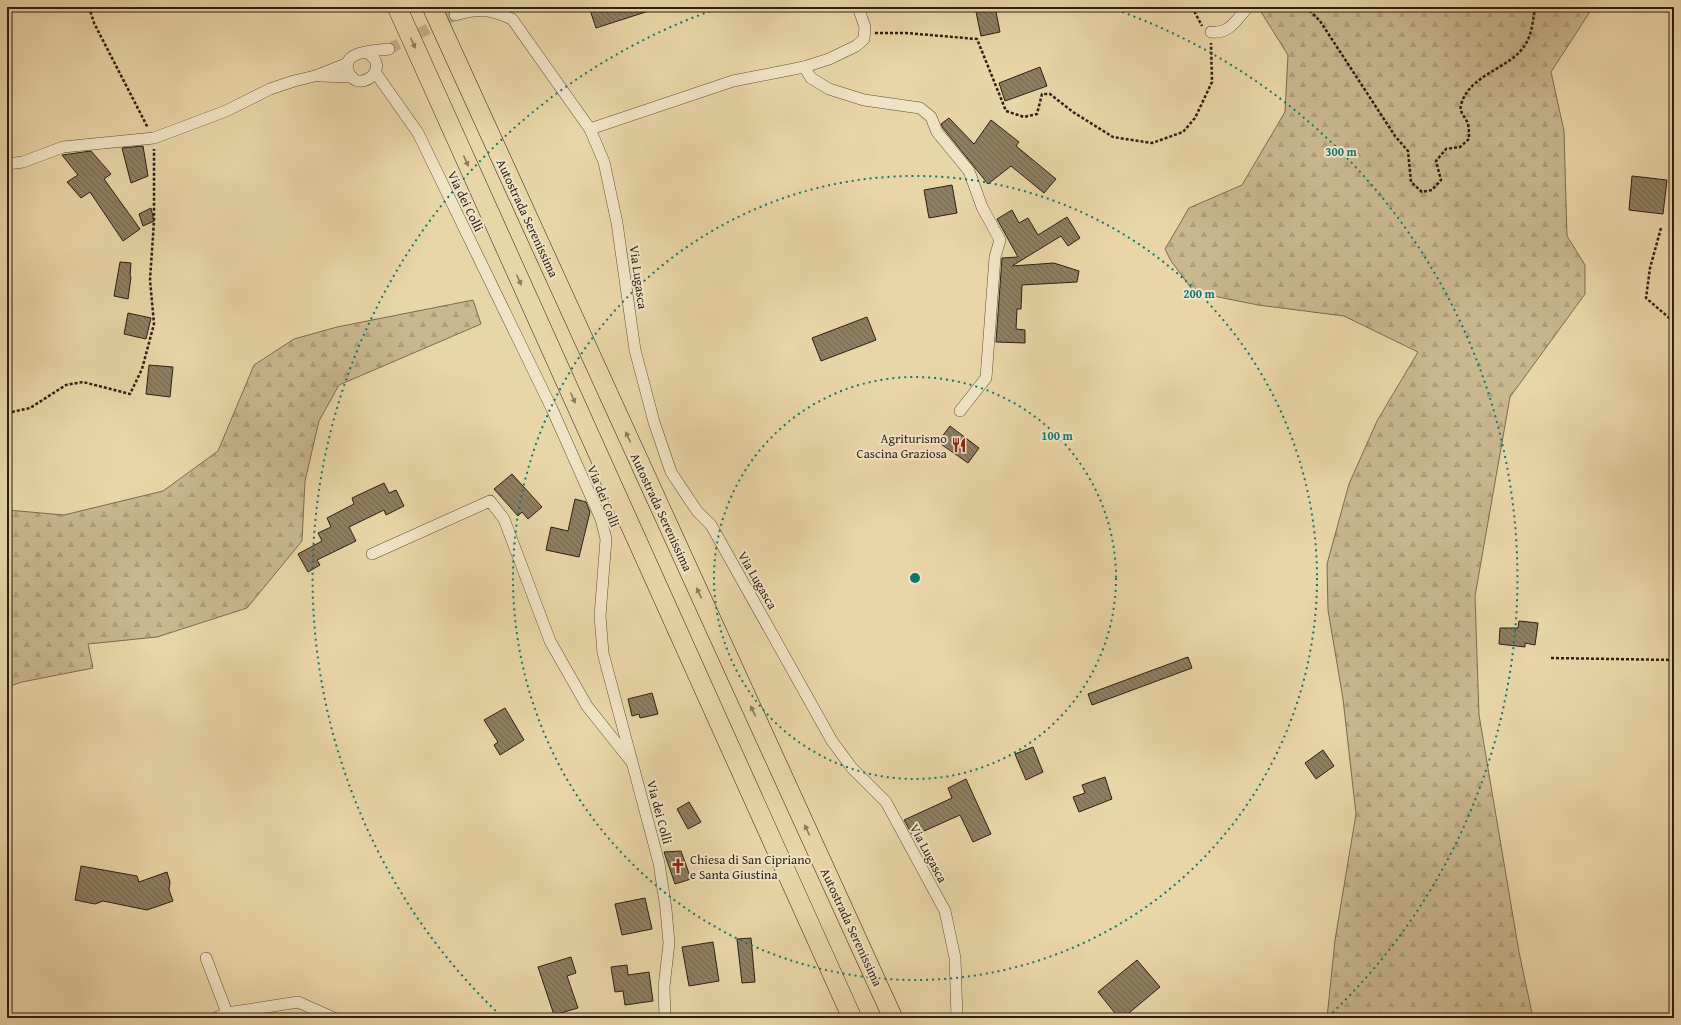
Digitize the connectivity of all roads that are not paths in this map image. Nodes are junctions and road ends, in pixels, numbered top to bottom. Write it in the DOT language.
graph roads {
  1 [pos="396,7"];
  2 [pos="432,7"];
  3 [pos="858,7"];
  4 [pos="1248,7"];
  5 [pos="476,8"];
  6 [pos="455,15"];
  7 [pos="1211,32"];
  8 [pos="367,53"];
  9 [pos="348,63"];
  10 [pos="804,67"];
  11 [pos="376,68"];
  12 [pos="316,76"];
  13 [pos="352,77"];
  14 [pos="365,81"];
  15 [pos="392,97"];
  16 [pos="590,129"];
  17 [pos="7,164"];
  18 [pos="960,411"];
  19 [pos="372,554"];
  20 [pos="633,764"];
  21 [pos="206,958"];
  22 [pos="227,1013"];
  23 [pos="215,1018"];
  24 [pos="334,1018"];
  25 [pos="665,1018"];
  26 [pos="852,1018"];
  27 [pos="893,1018"];
  28 [pos="957,1018"];
  1 -- 26 [label="highway, one-way"];
  27 -- 2 [label="highway, Autostrada Serenissima, one-way"];
  3 -- 10 [label="street"];
  4 -- 7 [label="street"];
  5 -- 6 [label="street"];
  5 -- 16 [label="street, Via Lugasca"];
  8 -- 9 [label="street"];
  8 -- 11 [label="street"];
  8 -- 11 [label="street"];
  9 -- 12 [label="street"];
  9 -- 13 [label="street"];
  10 -- 16 [label="street"];
  10 -- 18 [label="street"];
  11 -- 14 [label="street"];
  11 -- 15 [label="street, Via dei Colli"];
  12 -- 13 [label="street"];
  12 -- 17 [label="street"];
  13 -- 14 [label="street"];
  14 -- 15 [label="street"];
  15 -- 20 [label="street, Via dei Colli"];
  16 -- 28 [label="street, Via Lugasca"];
  19 -- 20 [label="street"];
  20 -- 25 [label="street, Via dei Colli"];
  21 -- 22 [label="street"];
  22 -- 23 [label="street"];
  22 -- 24 [label="street"];
}
